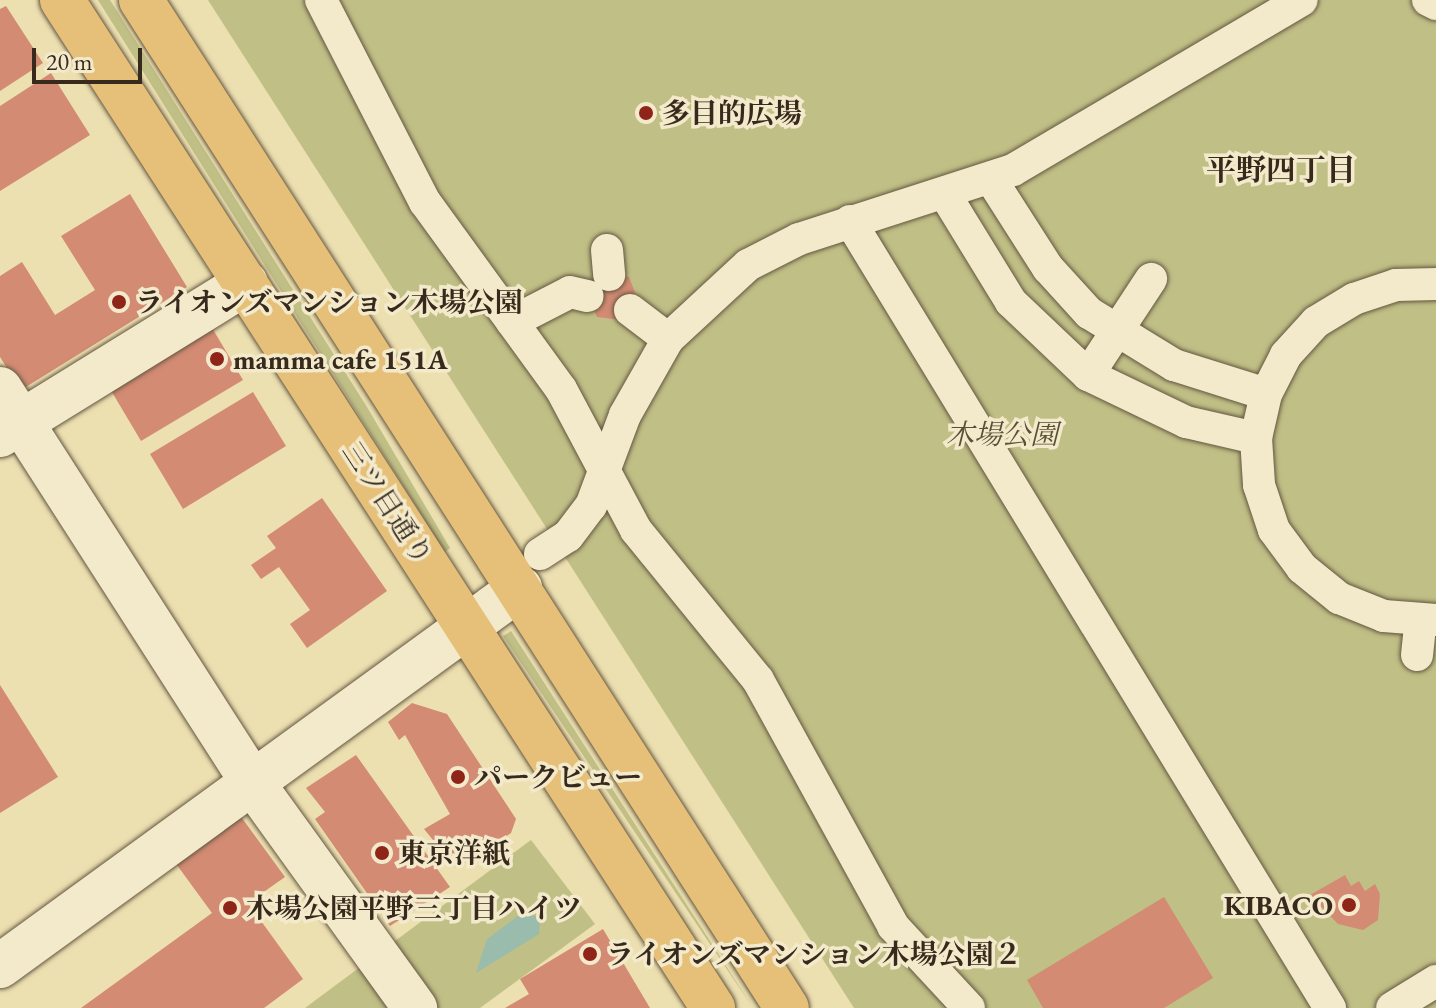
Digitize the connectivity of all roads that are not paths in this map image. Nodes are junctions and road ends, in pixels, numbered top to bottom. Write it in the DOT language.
graph roads {
  1 [pos="62,0"];
  2 [pos="141,0"];
  3 [pos="321,0"];
  4 [pos="1302,0"];
  5 [pos="1428,0"];
  6 [pos="1436,4"];
  7 [pos="991,179"];
  8 [pos="946,196"];
  9 [pos="850,221"];
  10 [pos="601,274"];
  11 [pos="1151,279"];
  12 [pos="246,283"];
  13 [pos="1436,284"];
  14 [pos="630,310"];
  15 [pos="512,322"];
  16 [pos="1116,331"];
  17 [pos="668,339"];
  18 [pos="1088,375"];
  19 [pos="1266,394"];
  20 [pos="7,415"];
  21 [pos="1256,438"];
  22 [pos="604,468"];
  23 [pos="530,571"];
  24 [pos="1428,620"];
  25 [pos="467,624"];
  26 [pos="1417,655"];
  27 [pos="252,782"];
  28 [pos="0,966"];
  29 [pos="1436,981"];
  30 [pos="415,1008"];
  31 [pos="713,1008"];
  32 [pos="787,1008"];
  33 [pos="969,1008"];
  34 [pos="1330,1008"];
  35 [pos="1392,1008"];
  1 -- 12 [label="main road, 三ツ目通り"];
  2 -- 23 [label="main road"];
  3 -- 15 [label="street"];
  4 -- 7 [label="street"];
  5 -- 6 [label="street"];
  7 -- 8 [label="street"];
  7 -- 16 [label="street"];
  8 -- 9 [label="street"];
  8 -- 18 [label="street"];
  9 -- 17 [label="street"];
  9 -- 34 [label="street"];
  10 -- 15 [label="street"];
  11 -- 16 [label="street"];
  12 -- 20 [label="street"];
  12 -- 25 [label="main road, 三ツ目通り"];
  13 -- 19 [label="street"];
  14 -- 17 [label="street"];
  15 -- 22 [label="street"];
  16 -- 18 [label="street"];
  16 -- 19 [label="street"];
  17 -- 22 [label="street"];
  18 -- 21 [label="street"];
  19 -- 21 [label="street"];
  20 -- 27 [label="street"];
  21 -- 24 [label="street"];
  22 -- 23 [label="street"];
  22 -- 33 [label="street"];
  23 -- 25 [label="street"];
  23 -- 32 [label="main road"];
  24 -- 26 [label="street"];
  25 -- 27 [label="street"];
  25 -- 31 [label="main road, 三ツ目通り"];
  27 -- 28 [label="street"];
  27 -- 30 [label="street"];
  29 -- 35 [label="street"];
}
